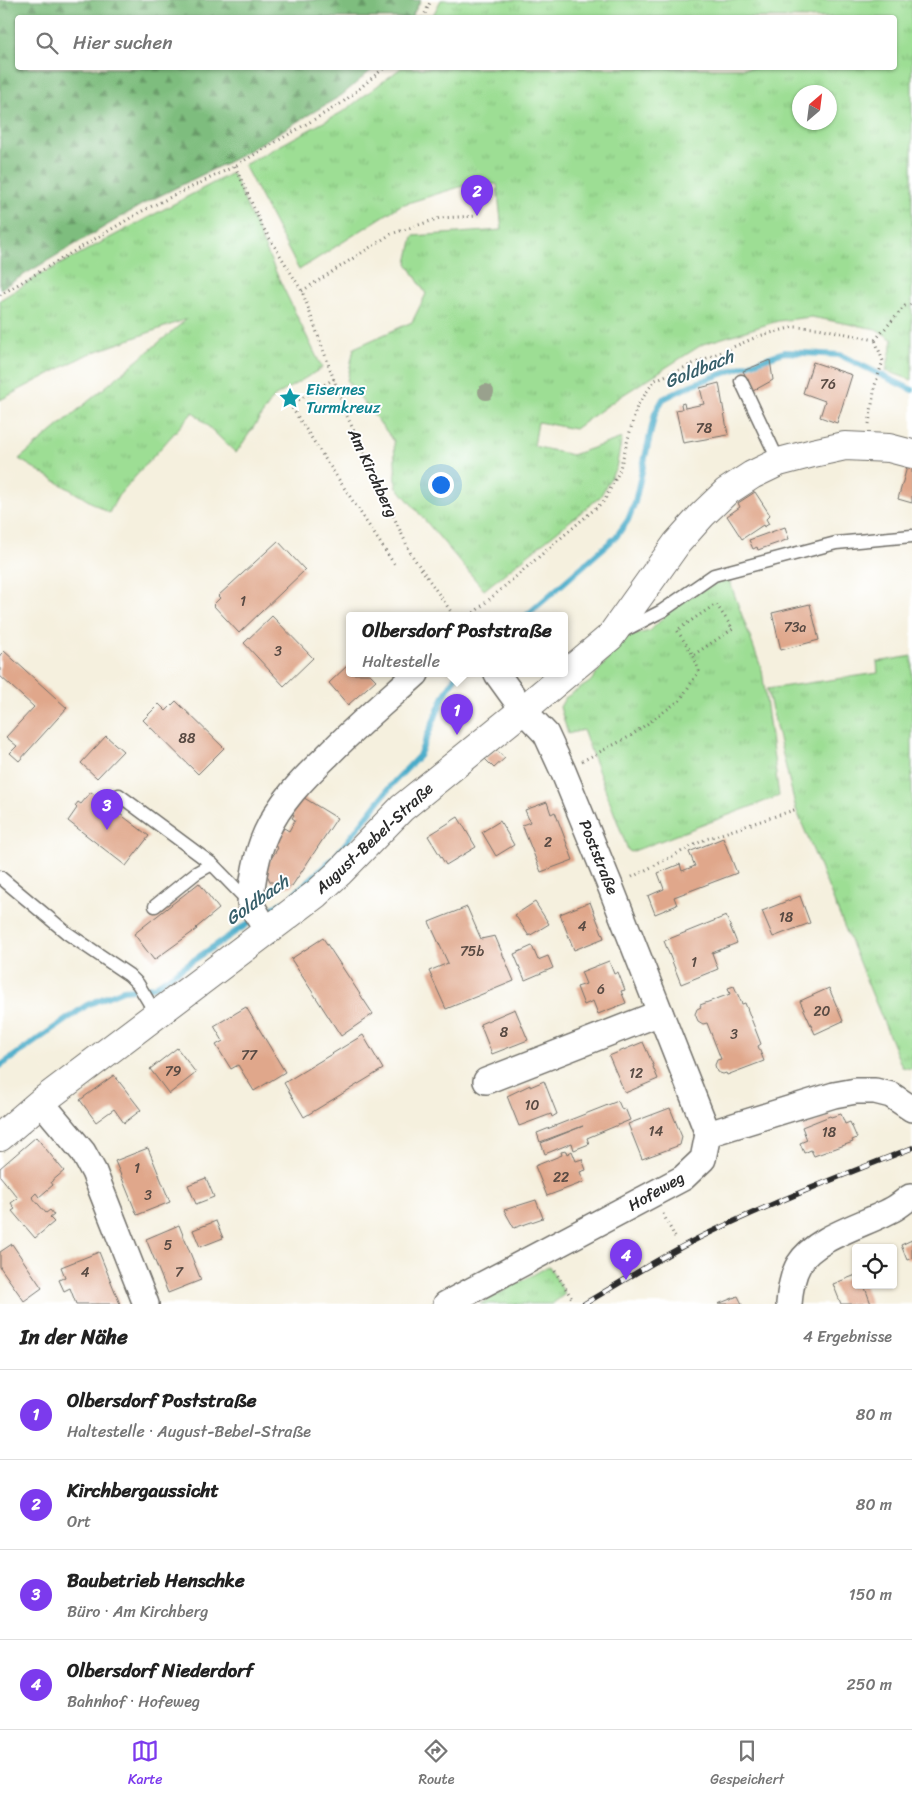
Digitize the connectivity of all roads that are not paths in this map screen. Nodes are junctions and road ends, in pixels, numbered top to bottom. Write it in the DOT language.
graph roads {
  1 [pos="741,381"];
  2 [pos="912,454"];
  3 [pos="779,462"];
  4 [pos="912,536"];
  5 [pos="610,637"];
  6 [pos="568,672"];
  7 [pos="413,677"];
  8 [pos="498,677"];
  9 [pos="562,677"];
  10 [pos="523,710"];
  11 [pos="119,795"];
  12 [pos="212,864"];
  13 [pos="0,877"];
  14 [pos="155,906"];
  15 [pos="257,914"];
  16 [pos="146,997"];
  17 [pos="660,1013"];
  18 [pos="486,1082"];
  19 [pos="41,1102"];
  20 [pos="912,1108"];
  21 [pos="708,1134"];
  22 [pos="0,1137"];
  23 [pos="910,1197"];
  24 [pos="146,1304"];
  25 [pos="446,1304"];
  26 [pos="789,1304"];
  1 -- 3 [label="lane"];
  2 -- 3 [label="street, August-Bebel-Straße"];
  3 -- 5 [label="street, August-Bebel-Straße"];
  4 -- 5 [label="lane, August-Bebel-Straße"];
  5 -- 6 [label="street, August-Bebel-Straße"];
  7 -- 15 [label="street"];
  8 -- 10 [label="street"];
  9 -- 10 [label="street, August-Bebel-Straße"];
  10 -- 15 [label="street, August-Bebel-Straße"];
  10 -- 17 [label="street, Poststraße"];
  11 -- 12 [label="lane"];
  12 -- 14 [label="lane"];
  12 -- 15 [label="lane"];
  13 -- 16 [label="lane"];
  15 -- 16 [label="street, August-Bebel-Straße"];
  16 -- 19 [label="street, August-Bebel-Straße"];
  17 -- 18 [label="street"];
  17 -- 21 [label="street, Poststraße"];
  19 -- 22 [label="street, August-Bebel-Straße"];
  19 -- 24 [label="street"];
  20 -- 21 [label="street"];
  21 -- 25 [label="street, Hofeweg"];
  23 -- 26 [label="street"];
}
